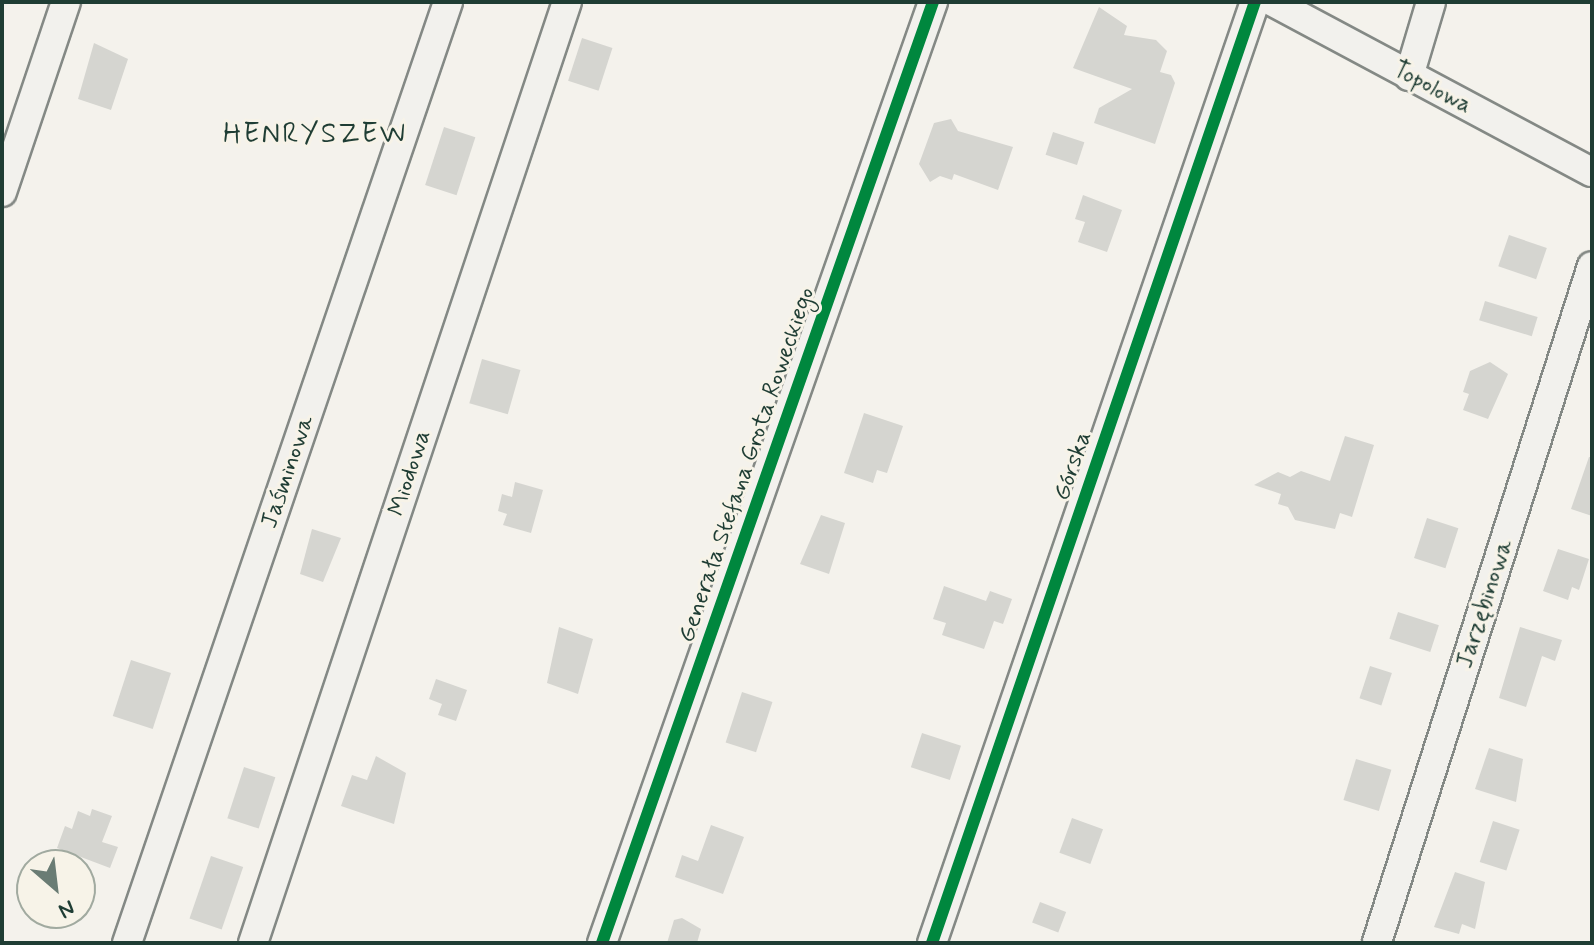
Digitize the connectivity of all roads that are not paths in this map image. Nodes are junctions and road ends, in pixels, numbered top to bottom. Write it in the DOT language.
graph roads {
  1 [pos="66,2"];
  2 [pos="448,2"];
  3 [pos="567,2"];
  4 [pos="933,2"];
  5 [pos="1255,2"];
  6 [pos="1273,2"];
  7 [pos="1431,2"];
  8 [pos="1409,76"];
  9 [pos="1592,172"];
  10 [pos="2,192"];
  11 [pos="1592,266"];
  12 [pos="1377,942"];
  13 [pos="127,943"];
  14 [pos="253,943"];
  15 [pos="602,943"];
  16 [pos="932,943"];
  1 -- 10 [label="street"];
  2 -- 13 [label="street, Jaśminowa"];
  3 -- 14 [label="street, Miodowa"];
  4 -- 15 [label="street, Generała Stefana Grota Roweckiego"];
  5 -- 16 [label="street, Górska"];
  6 -- 8 [label="street, Topolowa"];
  7 -- 8 [label="street"];
  8 -- 9 [label="street, Topolowa"];
  11 -- 12 [label="street, Jarzębinowa"];
}
